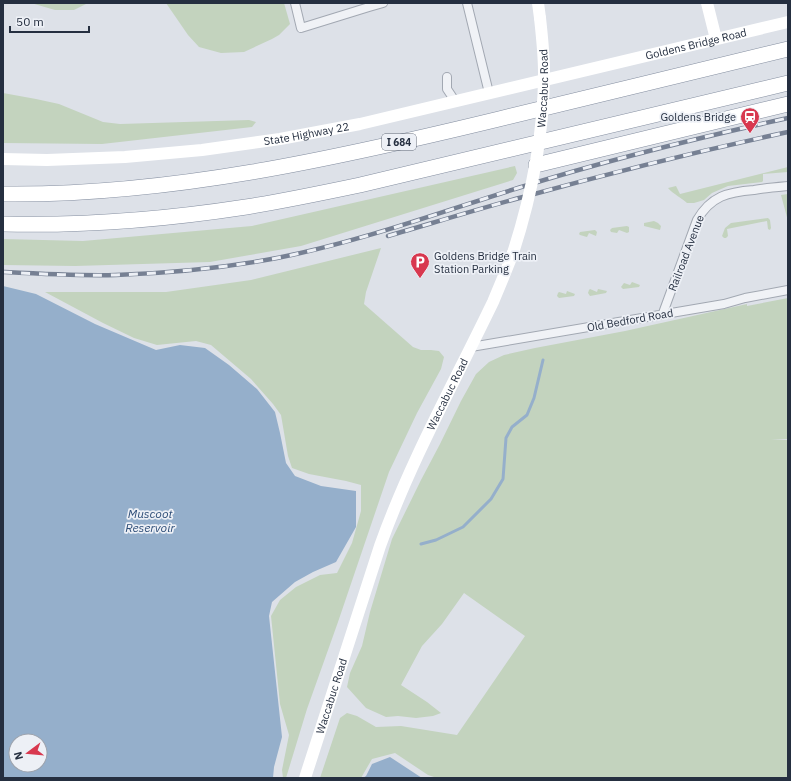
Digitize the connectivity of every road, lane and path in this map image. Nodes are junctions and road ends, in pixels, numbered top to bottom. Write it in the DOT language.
graph roads {
  1 [pos="295,3"];
  2 [pos="383,3"];
  3 [pos="467,3"];
  4 [pos="538,3"];
  5 [pos="707,3"];
  6 [pos="788,22"];
  7 [pos="716,39"];
  8 [pos="788,49"];
  9 [pos="604,65"];
  10 [pos="448,77"];
  11 [pos="788,83"];
  12 [pos="489,94"];
  13 [pos="455,101"];
  14 [pos="788,104"];
  15 [pos="3,159"];
  16 [pos="536,165"];
  17 [pos="788,186"];
  18 [pos="3,194"];
  19 [pos="3,224"];
  20 [pos="788,290"];
  21 [pos="663,313"];
  22 [pos="471,347"];
  23 [pos="305,778"];
  1 -- 2 [label="street"];
  3 -- 12 [label="street"];
  4 -- 16 [label="main road, Waccabuc Road, bridge"];
  5 -- 7 [label="main road"];
  6 -- 7 [label="main road, Goldens Bridge Road"];
  7 -- 9 [label="main road, Goldens Bridge Road"];
  8 -- 18 [label="highway, I 684"];
  9 -- 12 [label="main road, State Highway 22"];
  10 -- 13 [label="street"];
  11 -- 19 [label="highway"];
  12 -- 13 [label="main road, State Highway 22"];
  13 -- 15 [label="main road, State Highway 22"];
  14 -- 16 [label="highway"];
  16 -- 22 [label="main road, Waccabuc Road, bridge"];
  17 -- 21 [label="street, Railroad Avenue"];
  20 -- 21 [label="street, Old Bedford Road"];
  21 -- 22 [label="street, Old Bedford Road"];
  22 -- 23 [label="main road, Waccabuc Road"];
}
